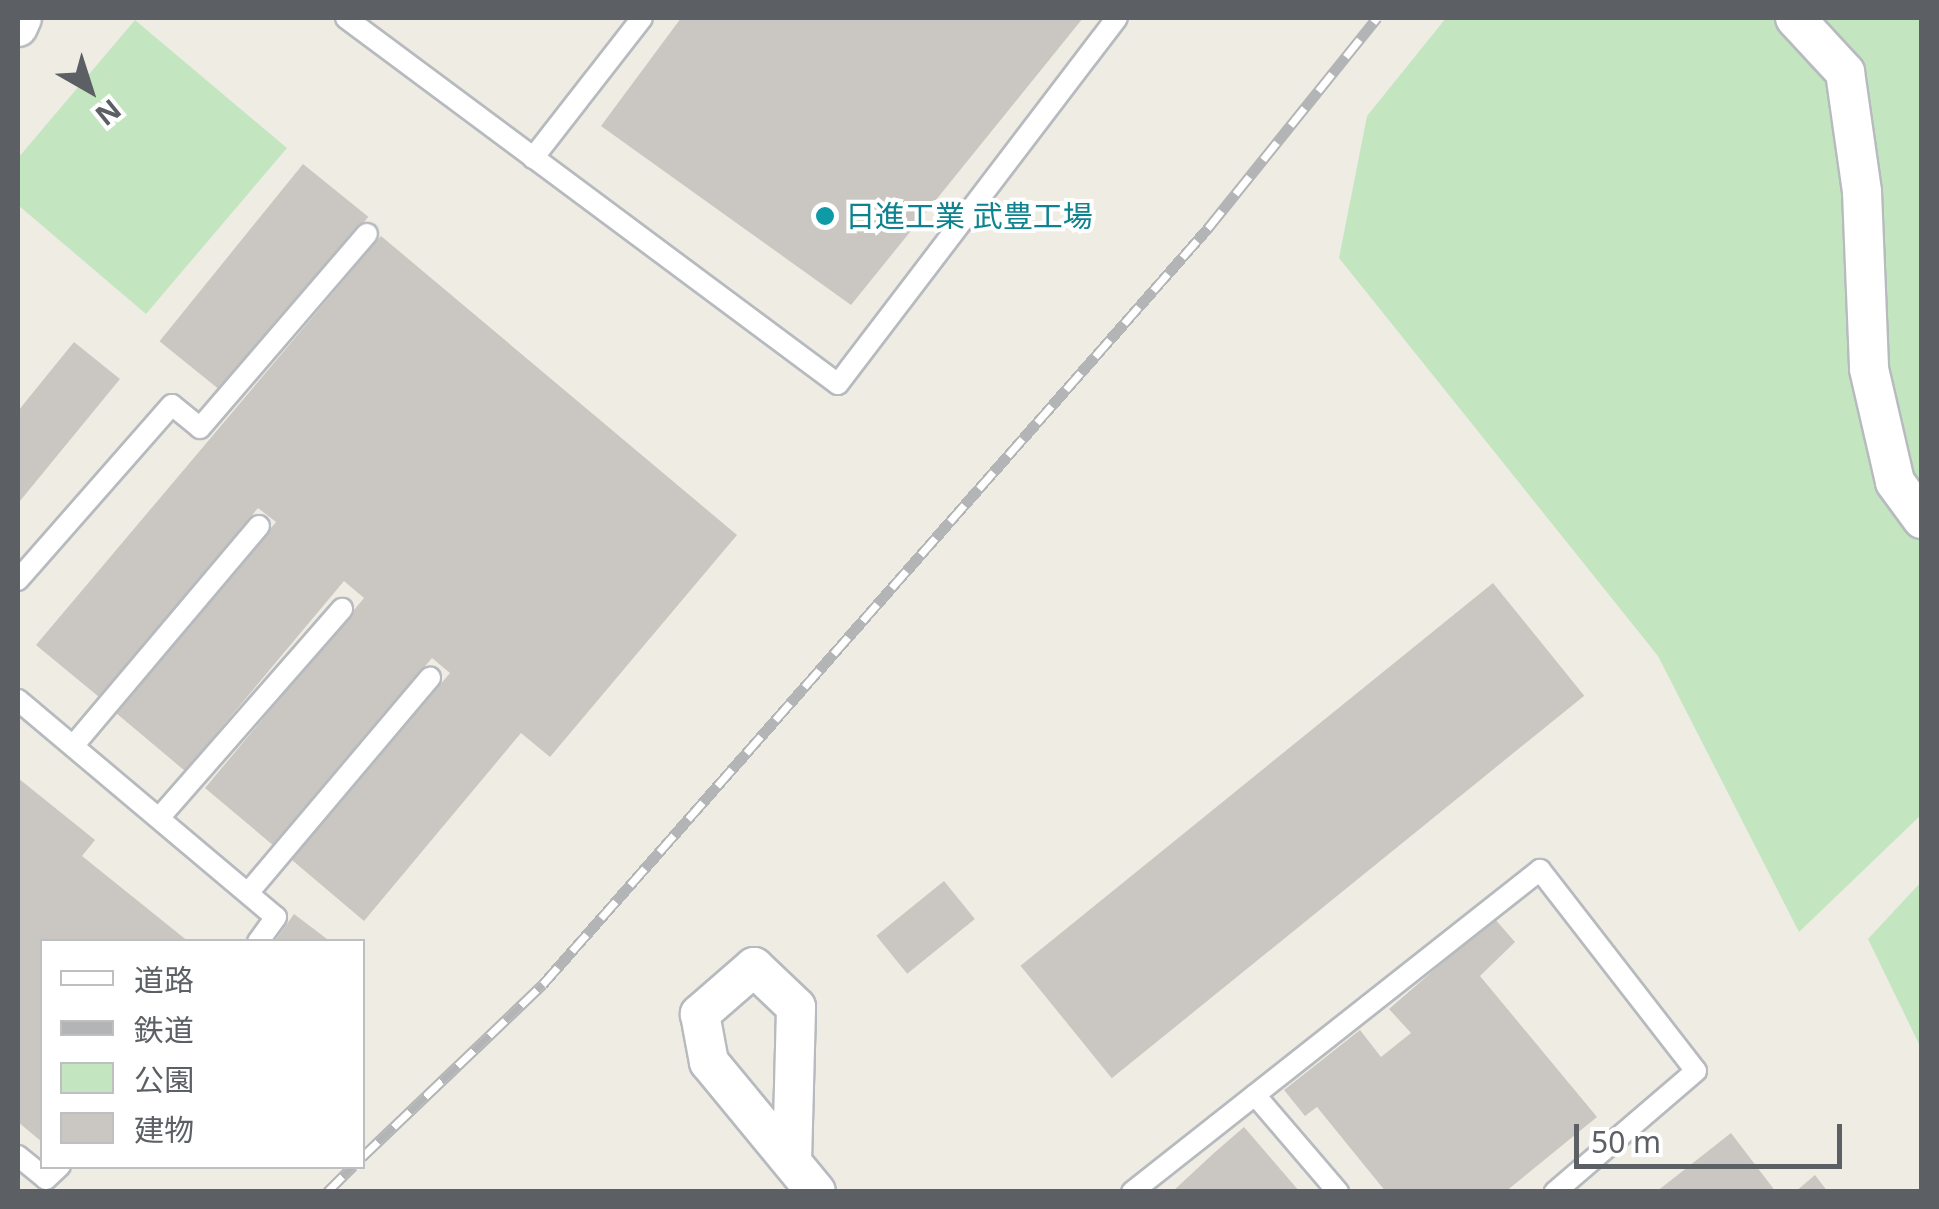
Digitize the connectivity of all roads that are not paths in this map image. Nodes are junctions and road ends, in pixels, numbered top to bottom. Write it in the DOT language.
graph roads {
  1 [pos="22,18"];
  2 [pos="346,18"];
  3 [pos="642,18"];
  4 [pos="1117,18"];
  5 [pos="1795,18"];
  6 [pos="18,27"];
  7 [pos="533,158"];
  8 [pos="367,234"];
  9 [pos="1922,519"];
  10 [pos="259,526"];
  11 [pos="18,580"];
  12 [pos="342,609"];
  13 [pos="430,678"];
  14 [pos="18,700"];
  15 [pos="73,746"];
  16 [pos="159,818"];
  17 [pos="248,893"];
  18 [pos="260,939"];
  19 [pos="1255,1095"];
  20 [pos="18,1156"];
  21 [pos="792,1162"];
  22 [pos="57,1169"];
  23 [pos="816,1192"];
  24 [pos="1132,1192"];
  25 [pos="1338,1192"];
  26 [pos="1556,1192"];
  1 -- 6 [label="street"];
  2 -- 7 [label="lane"];
  3 -- 7 [label="lane"];
  4 -- 7 [label="lane"];
  5 -- 9 [label="street"];
  8 -- 11 [label="lane"];
  10 -- 15 [label="lane"];
  12 -- 16 [label="lane"];
  13 -- 17 [label="lane"];
  14 -- 15 [label="lane"];
  15 -- 16 [label="lane"];
  16 -- 17 [label="lane"];
  17 -- 18 [label="lane"];
  19 -- 24 [label="lane"];
  19 -- 25 [label="lane"];
  19 -- 26 [label="lane"];
  20 -- 22 [label="lane"];
  21 -- 23 [label="street"];
}
